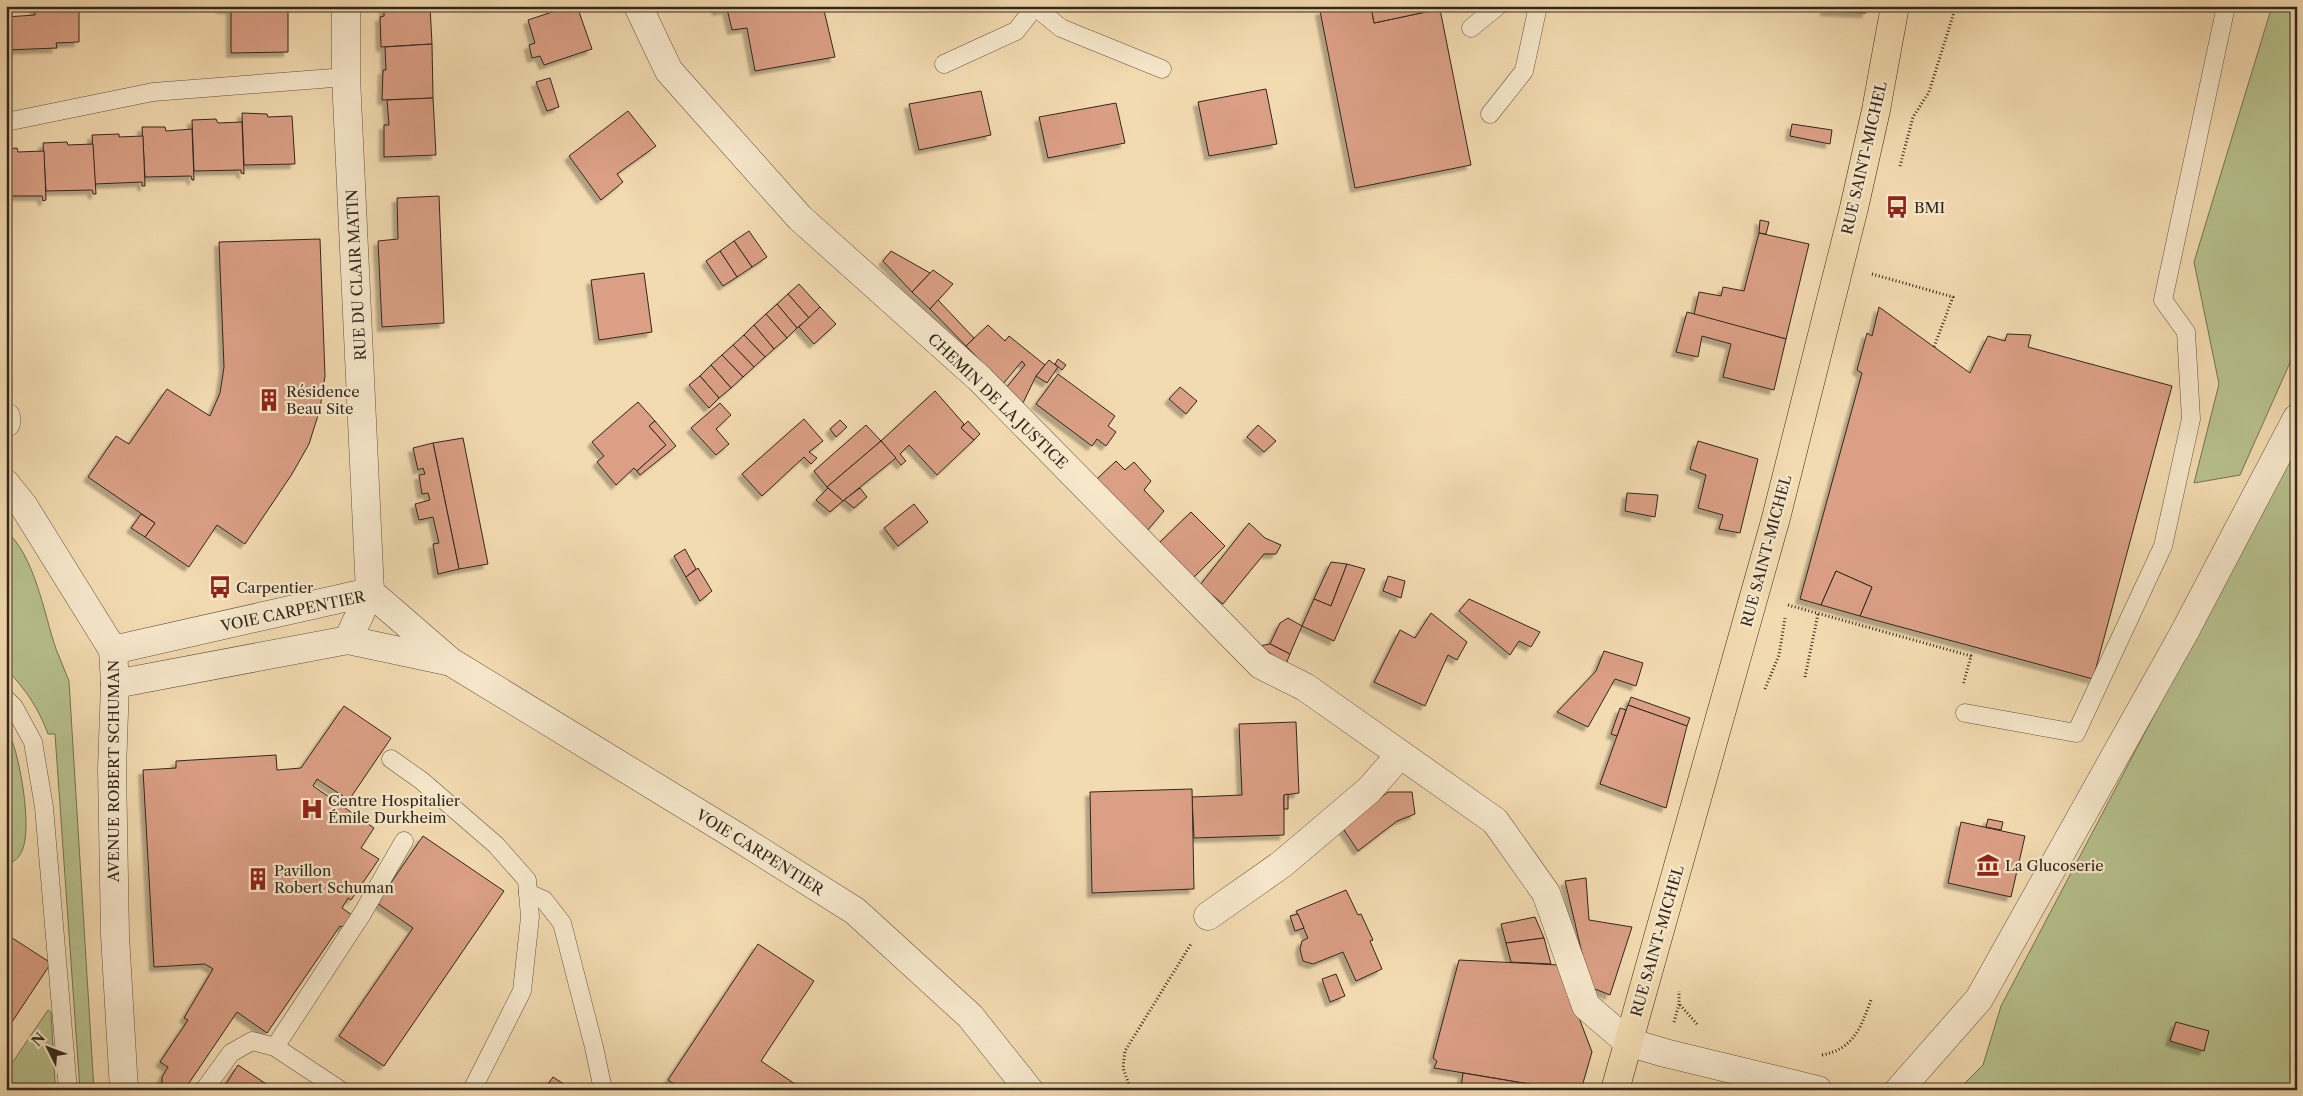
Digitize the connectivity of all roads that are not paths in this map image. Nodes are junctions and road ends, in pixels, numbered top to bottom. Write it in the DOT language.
graph roads {
  1 [pos="346,6"];
  2 [pos="638,6"];
  3 [pos="1498,6"];
  4 [pos="1538,6"];
  5 [pos="1895,6"];
  6 [pos="1034,7"];
  7 [pos="2224,12"];
  8 [pos="1471,28"];
  9 [pos="944,64"];
  10 [pos="1162,69"];
  11 [pos="346,77"];
  12 [pos="1490,114"];
  13 [pos="6,122"];
  14 [pos="6,417"];
  15 [pos="2297,418"];
  16 [pos="6,423"];
  17 [pos="6,484"];
  18 [pos="370,592"];
  19 [pos="348,640"];
  20 [pos="113,650"];
  21 [pos="451,662"];
  22 [pos="115,684"];
  23 [pos="6,699"];
  24 [pos="1965,713"];
  25 [pos="1400,755"];
  26 [pos="391,759"];
  27 [pos="404,841"];
  28 [pos="528,893"];
  29 [pos="1208,916"];
  30 [pos="1628,1042"];
  31 [pos="275,1047"];
  32 [pos="68,1090"];
  33 [pos="124,1090"];
  34 [pos="204,1090"];
  35 [pos="340,1090"];
  36 [pos="472,1090"];
  37 [pos="605,1090"];
  38 [pos="1029,1090"];
  39 [pos="1616,1090"];
  40 [pos="1818,1090"];
  41 [pos="1899,1090"];
  1 -- 11 [label="street, RUE DU CLAIR MATIN"];
  2 -- 25 [label="street, CHEMIN DE LA JUSTICE"];
  3 -- 8 [label="lane"];
  4 -- 12 [label="lane"];
  5 -- 30 [label="main road, RUE SAINT-MICHEL"];
  6 -- 9 [label="lane"];
  6 -- 10 [label="lane"];
  7 -- 24 [label="lane"];
  11 -- 13 [label="lane"];
  11 -- 18 [label="street, RUE DU CLAIR MATIN"];
  14 -- 16 [label="street"];
  15 -- 41 [label="street"];
  17 -- 20 [label="street, AVENUE ROBERT SCHUMAN"];
  18 -- 19 [label="street"];
  18 -- 20 [label="street, VOIE CARPENTIER"];
  18 -- 21 [label="street, VOIE CARPENTIER"];
  19 -- 21 [label="street, VOIE CARPENTIER"];
  19 -- 22 [label="street, VOIE CARPENTIER"];
  20 -- 22 [label="street, AVENUE ROBERT SCHUMAN"];
  21 -- 38 [label="street, VOIE CARPENTIER"];
  22 -- 33 [label="street, AVENUE ROBERT SCHUMAN"];
  23 -- 32 [label="lane"];
  25 -- 29 [label="street"];
  25 -- 30 [label="street, CHEMIN DE LA JUSTICE"];
  26 -- 28 [label="lane"];
  27 -- 31 [label="lane"];
  28 -- 36 [label="lane"];
  28 -- 37 [label="lane"];
  30 -- 39 [label="main road, RUE SAINT-MICHEL"];
  30 -- 40 [label="street"];
  31 -- 34 [label="lane"];
  31 -- 35 [label="lane"];
}
